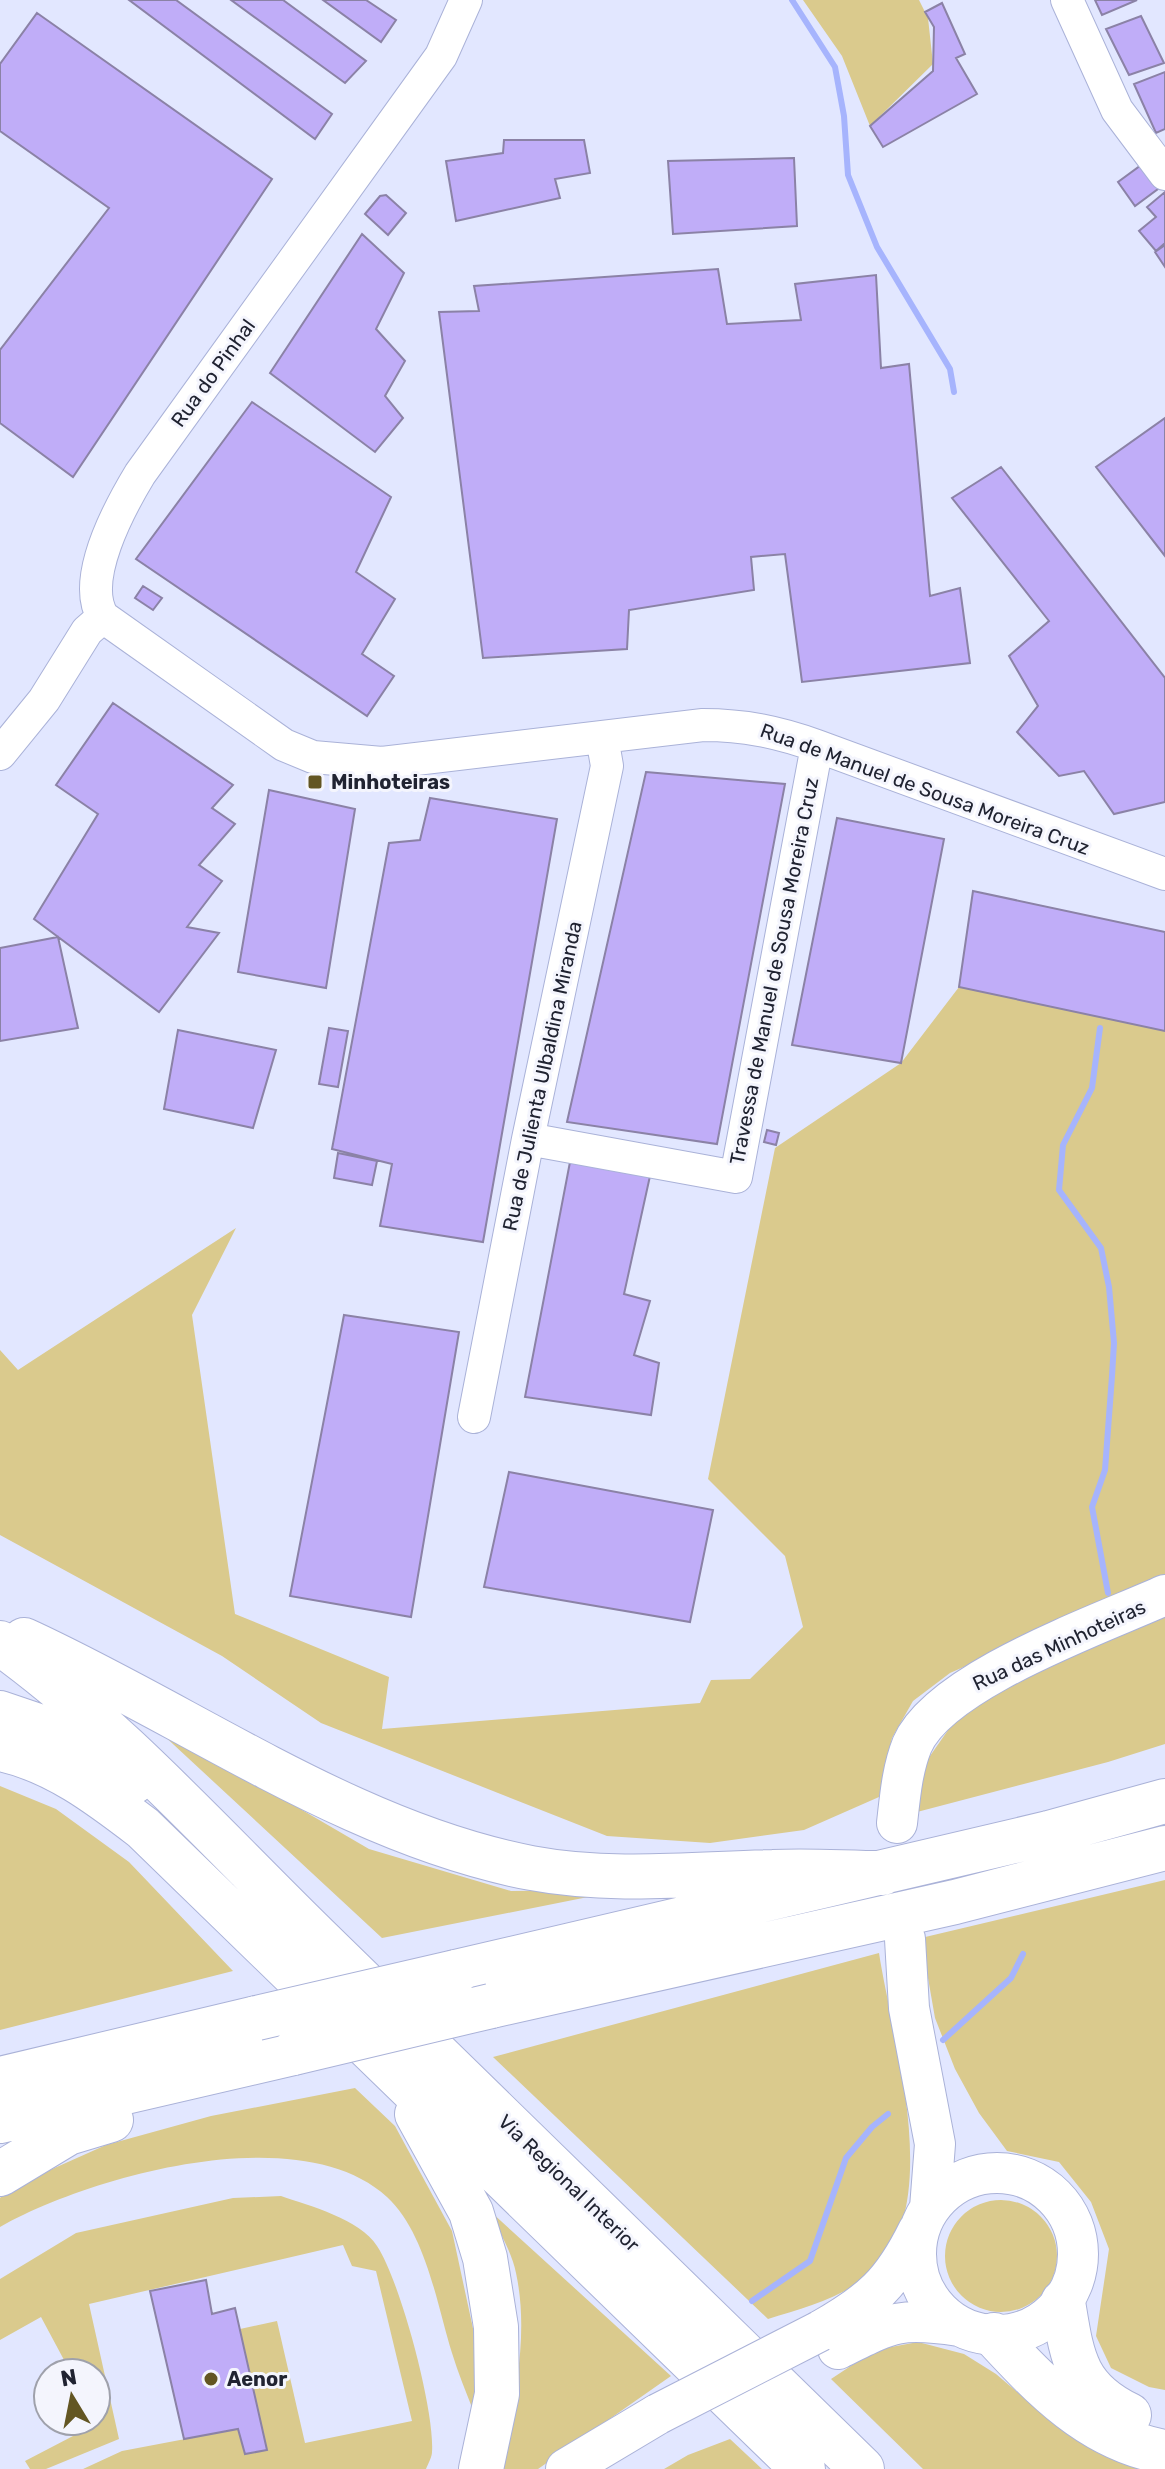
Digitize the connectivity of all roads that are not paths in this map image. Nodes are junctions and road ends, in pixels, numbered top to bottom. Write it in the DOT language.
graph roads {
  1 [pos="466,0"];
  2 [pos="1067,0"];
  3 [pos="1165,174"];
  4 [pos="103,617"];
  5 [pos="602,737"];
  6 [pos="817,746"];
  7 [pos="0,754"];
  8 [pos="1165,874"];
  9 [pos="528,1139"];
  10 [pos="474,1417"];
  11 [pos="1165,1595"];
  12 [pos="0,1629"];
  13 [pos="0,1643"];
  14 [pos="0,1713"];
  15 [pos="0,1749"];
  16 [pos="1165,1801"];
  17 [pos="897,1823"];
  18 [pos="1165,1848"];
  19 [pos="883,1873"];
  20 [pos="275,1897"];
  21 [pos="905,1939"];
  22 [pos="273,2043"];
  23 [pos="0,2058"];
  24 [pos="388,2068"];
  25 [pos="0,2079"];
  26 [pos="925,2084"];
  27 [pos="0,2121"];
  28 [pos="989,2173"];
  29 [pos="0,2174"];
  30 [pos="924,2218"];
  31 [pos="1063,2302"];
  32 [pos="976,2331"];
  33 [pos="829,2340"];
  34 [pos="670,2422"];
  35 [pos="1165,2428"];
  36 [pos="1165,2452"];
  37 [pos="481,2469"];
  38 [pos="566,2469"];
  39 [pos="608,2469"];
  40 [pos="803,2469"];
  41 [pos="862,2469"];
  1 -- 4 [label="street, Rua do Pinhal"];
  2 -- 3 [label="street"];
  4 -- 5 [label="street, Rua de Manuel de Sousa Moreira Cruz"];
  4 -- 7 [label="street"];
  5 -- 6 [label="street, Rua de Manuel de Sousa Moreira Cruz"];
  5 -- 9 [label="street, Rua de Julienta Ulbaldina Miranda"];
  6 -- 8 [label="street, Rua de Manuel de Sousa Moreira Cruz"];
  6 -- 9 [label="street, Travessa de Manuel de Sousa Moreira Cruz"];
  9 -- 10 [label="street, Rua de Julienta Ulbaldina Miranda"];
  11 -- 17 [label="main road, Rua das Minhoteiras"];
  12 -- 19 [label="highway"];
  13 -- 20 [label="highway"];
  14 -- 20 [label="highway"];
  15 -- 24 [label="highway"];
  16 -- 19 [label="highway"];
  18 -- 22 [label="highway, bridge"];
  19 -- 22 [label="highway, bridge"];
  20 -- 41 [label="highway, Via Regional Interior"];
  21 -- 26 [label="main road"];
  22 -- 23 [label="highway"];
  22 -- 25 [label="highway"];
  22 -- 27 [label="highway"];
  22 -- 29 [label="highway"];
  24 -- 37 [label="highway"];
  24 -- 40 [label="highway"];
  26 -- 28 [label="main road"];
  26 -- 30 [label="main road"];
  28 -- 30 [label="main road"];
  28 -- 31 [label="main road"];
  30 -- 32 [label="main road"];
  30 -- 33 [label="main road"];
  31 -- 32 [label="main road"];
  31 -- 35 [label="highway"];
  32 -- 33 [label="main road"];
  32 -- 36 [label="highway"];
  33 -- 34 [label="main road"];
  34 -- 38 [label="main road"];
  34 -- 39 [label="main road"];
}
